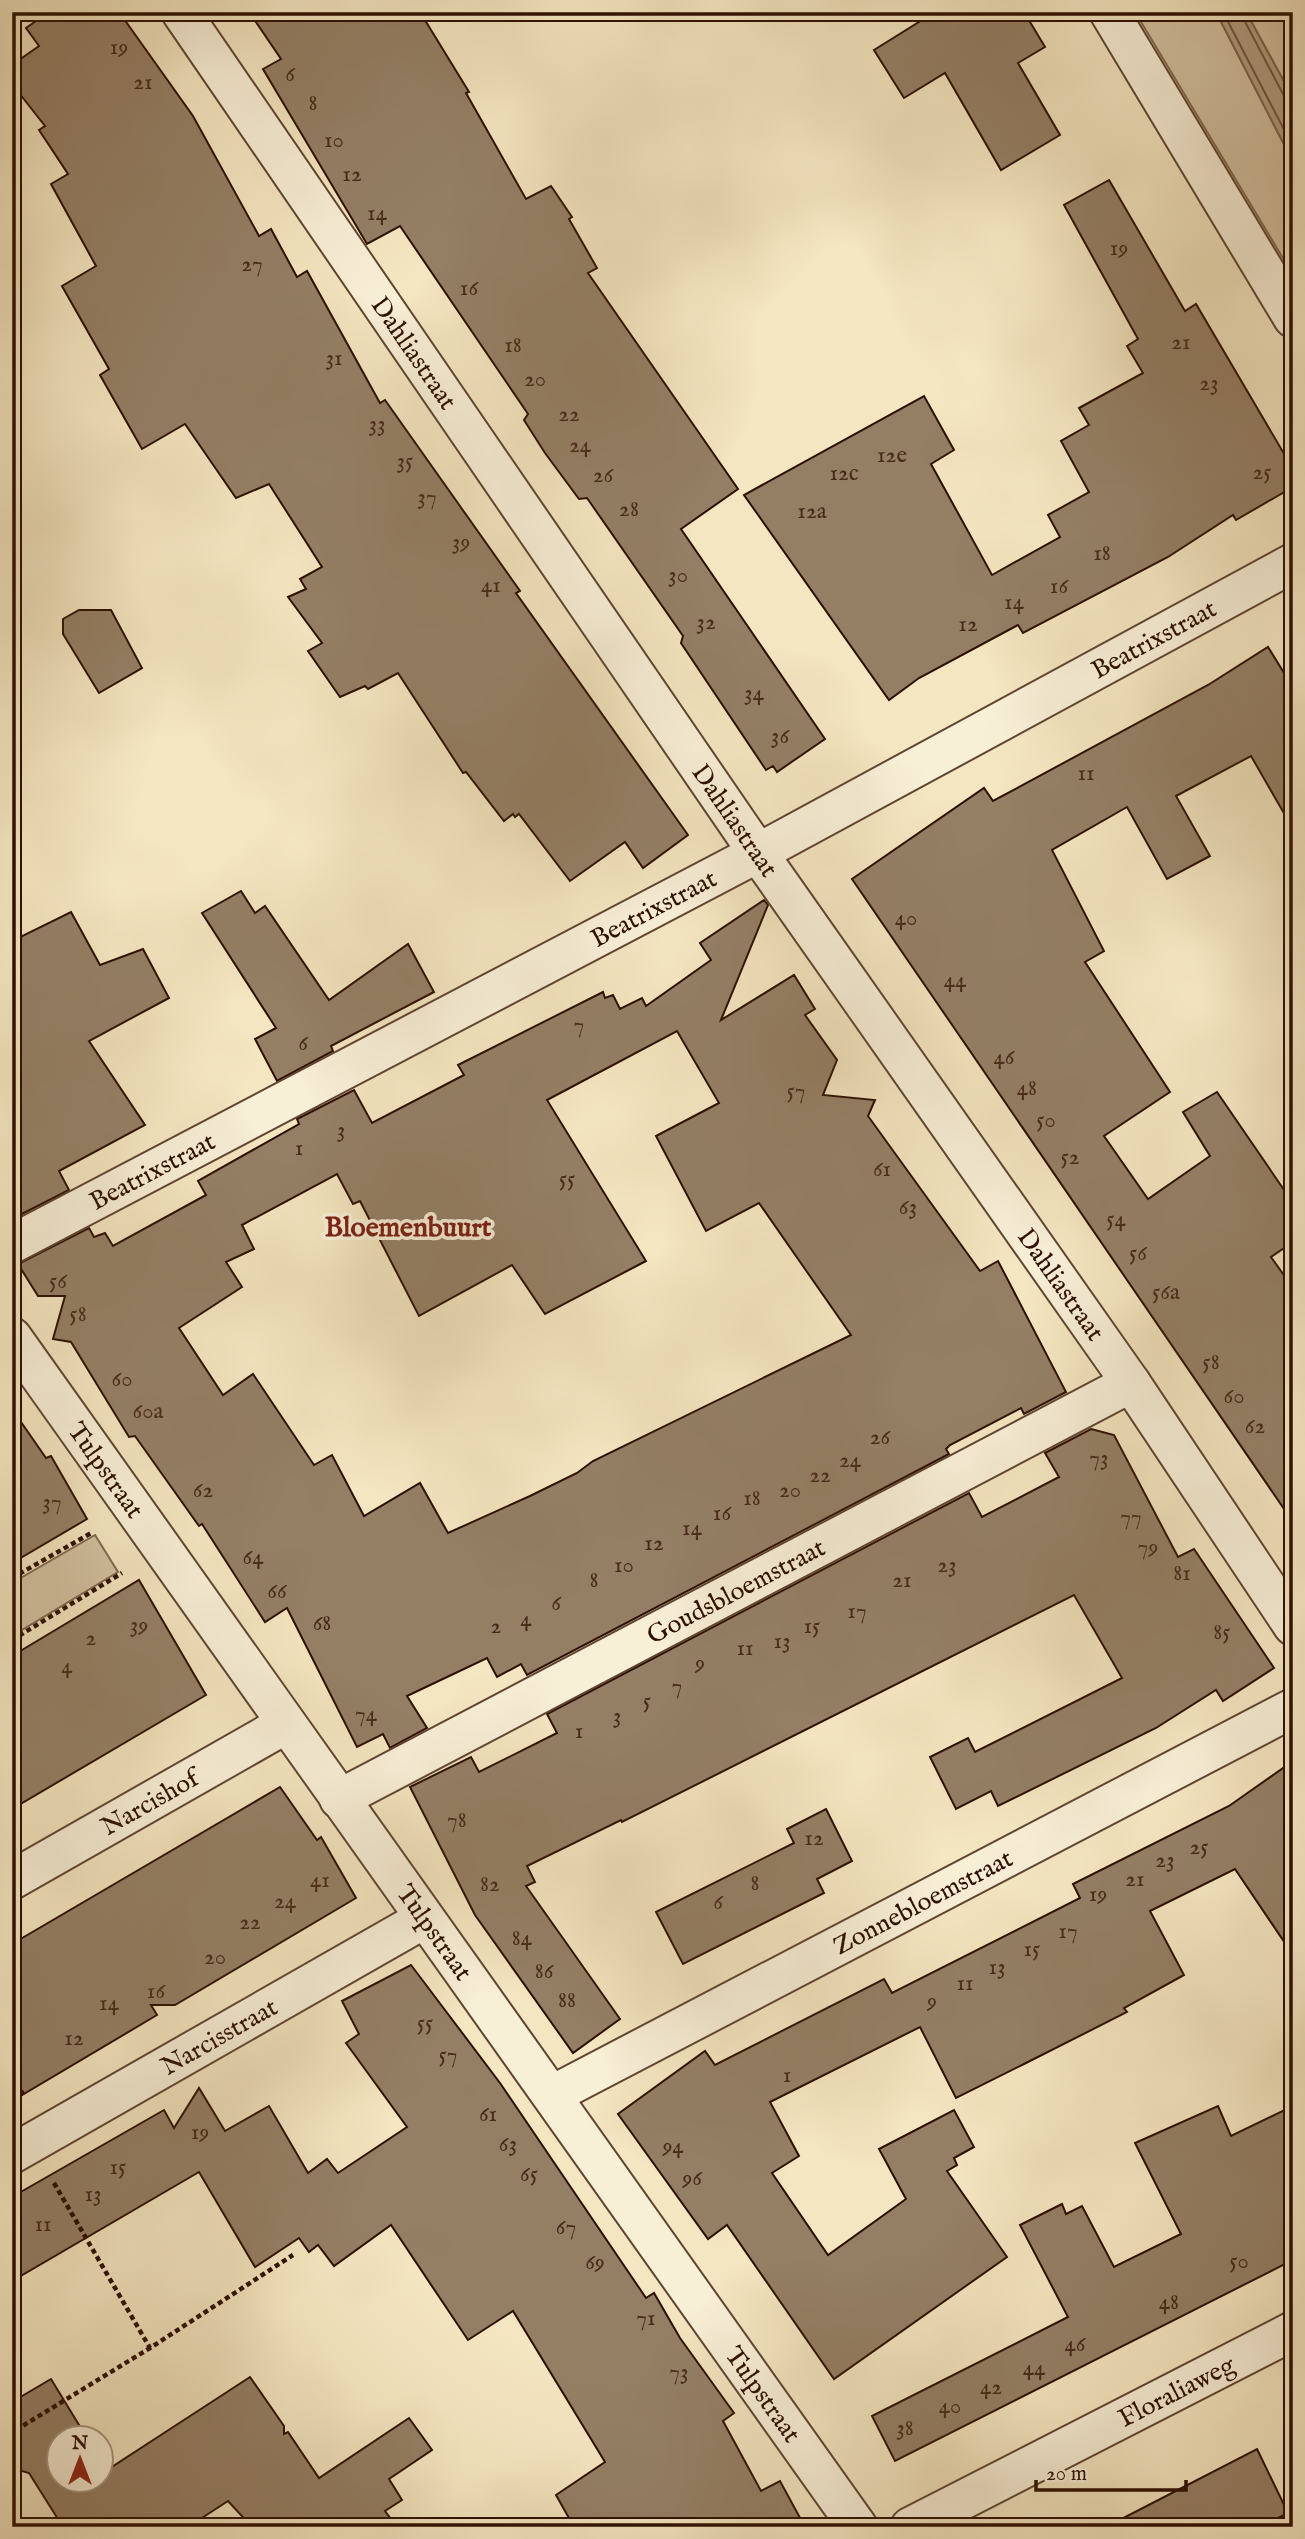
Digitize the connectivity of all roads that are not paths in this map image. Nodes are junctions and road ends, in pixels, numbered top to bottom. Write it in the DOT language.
graph roads {
  1 [pos="181,12"];
  2 [pos="1109,12"];
  3 [pos="1293,318"];
  4 [pos="1293,563"];
  5 [pos="758,853"];
  6 [pos="12,1244"];
  7 [pos="15,1346"];
  8 [pos="1131,1383"];
  9 [pos="1293,1626"];
  10 [pos="1293,1708"];
  11 [pos="286,1724"];
  12 [pos="339,1799"];
  13 [pos="12,1880"];
  14 [pos="424,1919"];
  15 [pos="552,2095"];
  16 [pos="22,2149"];
  17 [pos="1293,2331"];
  18 [pos="858,2527"];
  19 [pos="910,2527"];
  1 -- 5 [label="street, Dahliastraat"];
  2 -- 3 [label="street"];
  4 -- 5 [label="street, Beatrixstraat"];
  5 -- 6 [label="street, Beatrixstraat"];
  5 -- 8 [label="street, Dahliastraat"];
  7 -- 11 [label="street, Tulpstraat"];
  8 -- 9 [label="street, Dahliastraat"];
  8 -- 12 [label="street, Goudsbloemstraat"];
  10 -- 15 [label="street, Zonnebloemstraat"];
  11 -- 12 [label="street, Tulpstraat"];
  11 -- 13 [label="street, Narcishof"];
  12 -- 14 [label="street, Tulpstraat"];
  14 -- 15 [label="street, Tulpstraat"];
  14 -- 16 [label="street, Narcisstraat"];
  15 -- 18 [label="street, Tulpstraat"];
  17 -- 19 [label="street, Floraliaweg"];
}
